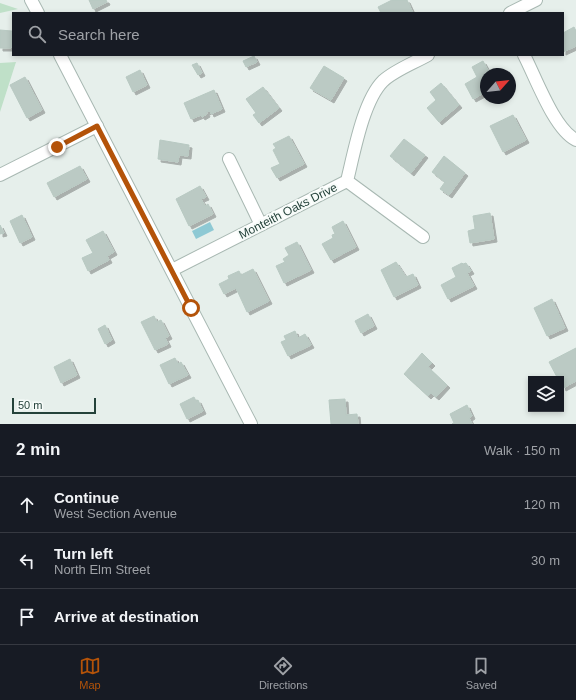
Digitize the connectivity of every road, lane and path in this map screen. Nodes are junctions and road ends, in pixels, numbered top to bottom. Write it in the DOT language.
graph roads {
  1 [pos="31,0"];
  2 [pos="536,0"];
  3 [pos="37,12"];
  4 [pos="512,12"];
  5 [pos="61,56"];
  6 [pos="426,56"];
  7 [pos="524,56"];
  8 [pos="97,126"];
  9 [pos="576,140"];
  10 [pos="229,159"];
  11 [pos="0,175"];
  12 [pos="347,181"];
  13 [pos="261,225"];
  14 [pos="423,237"];
  15 [pos="172,270"];
  16 [pos="251,424"];
  1 -- 3 [label="street"];
  2 -- 4 [label="street"];
  5 -- 8 [label="street"];
  6 -- 12 [label="street, Monteith Oaks Drive"];
  7 -- 9 [label="street"];
  8 -- 11 [label="street"];
  8 -- 15 [label="street"];
  10 -- 13 [label="street"];
  12 -- 13 [label="street, Monteith Oaks Drive"];
  12 -- 14 [label="street"];
  13 -- 15 [label="street, Monteith Oaks Drive"];
  15 -- 16 [label="street"];
}
